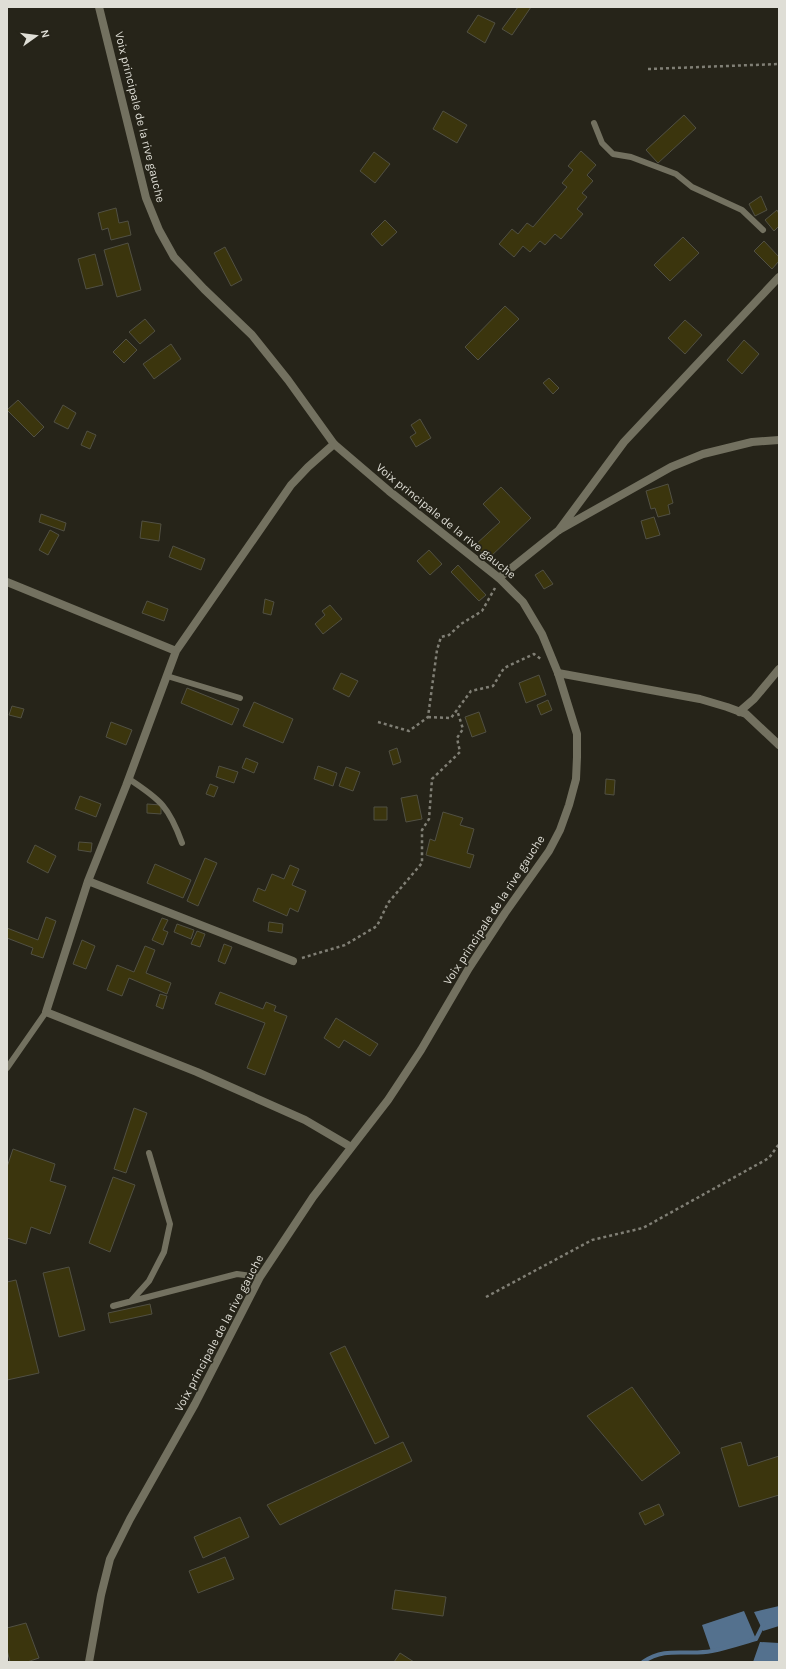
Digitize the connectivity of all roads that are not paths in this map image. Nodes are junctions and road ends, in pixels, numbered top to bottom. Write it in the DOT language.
graph roads {
  1 [pos="99,7"];
  2 [pos="594,123"];
  3 [pos="763,230"];
  4 [pos="779,277"];
  5 [pos="779,440"];
  6 [pos="334,444"];
  7 [pos="559,530"];
  8 [pos="499,578"];
  9 [pos="7,582"];
  10 [pos="176,651"];
  11 [pos="779,669"];
  12 [pos="558,673"];
  13 [pos="167,676"];
  14 [pos="240,698"];
  15 [pos="739,712"];
  16 [pos="779,745"];
  17 [pos="129,779"];
  18 [pos="182,843"];
  19 [pos="88,881"];
  20 [pos="293,961"];
  21 [pos="46,1012"];
  22 [pos="7,1068"];
  23 [pos="351,1147"];
  24 [pos="149,1153"];
  25 [pos="260,1277"];
  26 [pos="131,1301"];
  27 [pos="113,1306"];
  28 [pos="89,1662"];
  1 -- 6 [label="street, Voix principale de la rive gauche"];
  2 -- 3 [label="lane"];
  4 -- 7 [label="street"];
  5 -- 7 [label="street"];
  6 -- 8 [label="street, Voix principale de la rive gauche"];
  6 -- 10 [label="street"];
  7 -- 8 [label="street"];
  8 -- 12 [label="street, Voix principale de la rive gauche"];
  9 -- 10 [label="street"];
  10 -- 13 [label="street"];
  11 -- 15 [label="street"];
  12 -- 15 [label="street"];
  12 -- 23 [label="street, Voix principale de la rive gauche"];
  13 -- 14 [label="lane"];
  13 -- 17 [label="street"];
  15 -- 16 [label="street"];
  17 -- 18 [label="lane"];
  17 -- 19 [label="street"];
  19 -- 20 [label="street"];
  19 -- 21 [label="street"];
  21 -- 22 [label="lane"];
  21 -- 23 [label="street"];
  23 -- 25 [label="street, Voix principale de la rive gauche"];
  24 -- 26 [label="lane"];
  25 -- 26 [label="lane"];
  25 -- 28 [label="street, Voix principale de la rive gauche"];
  26 -- 27 [label="lane"];
}
